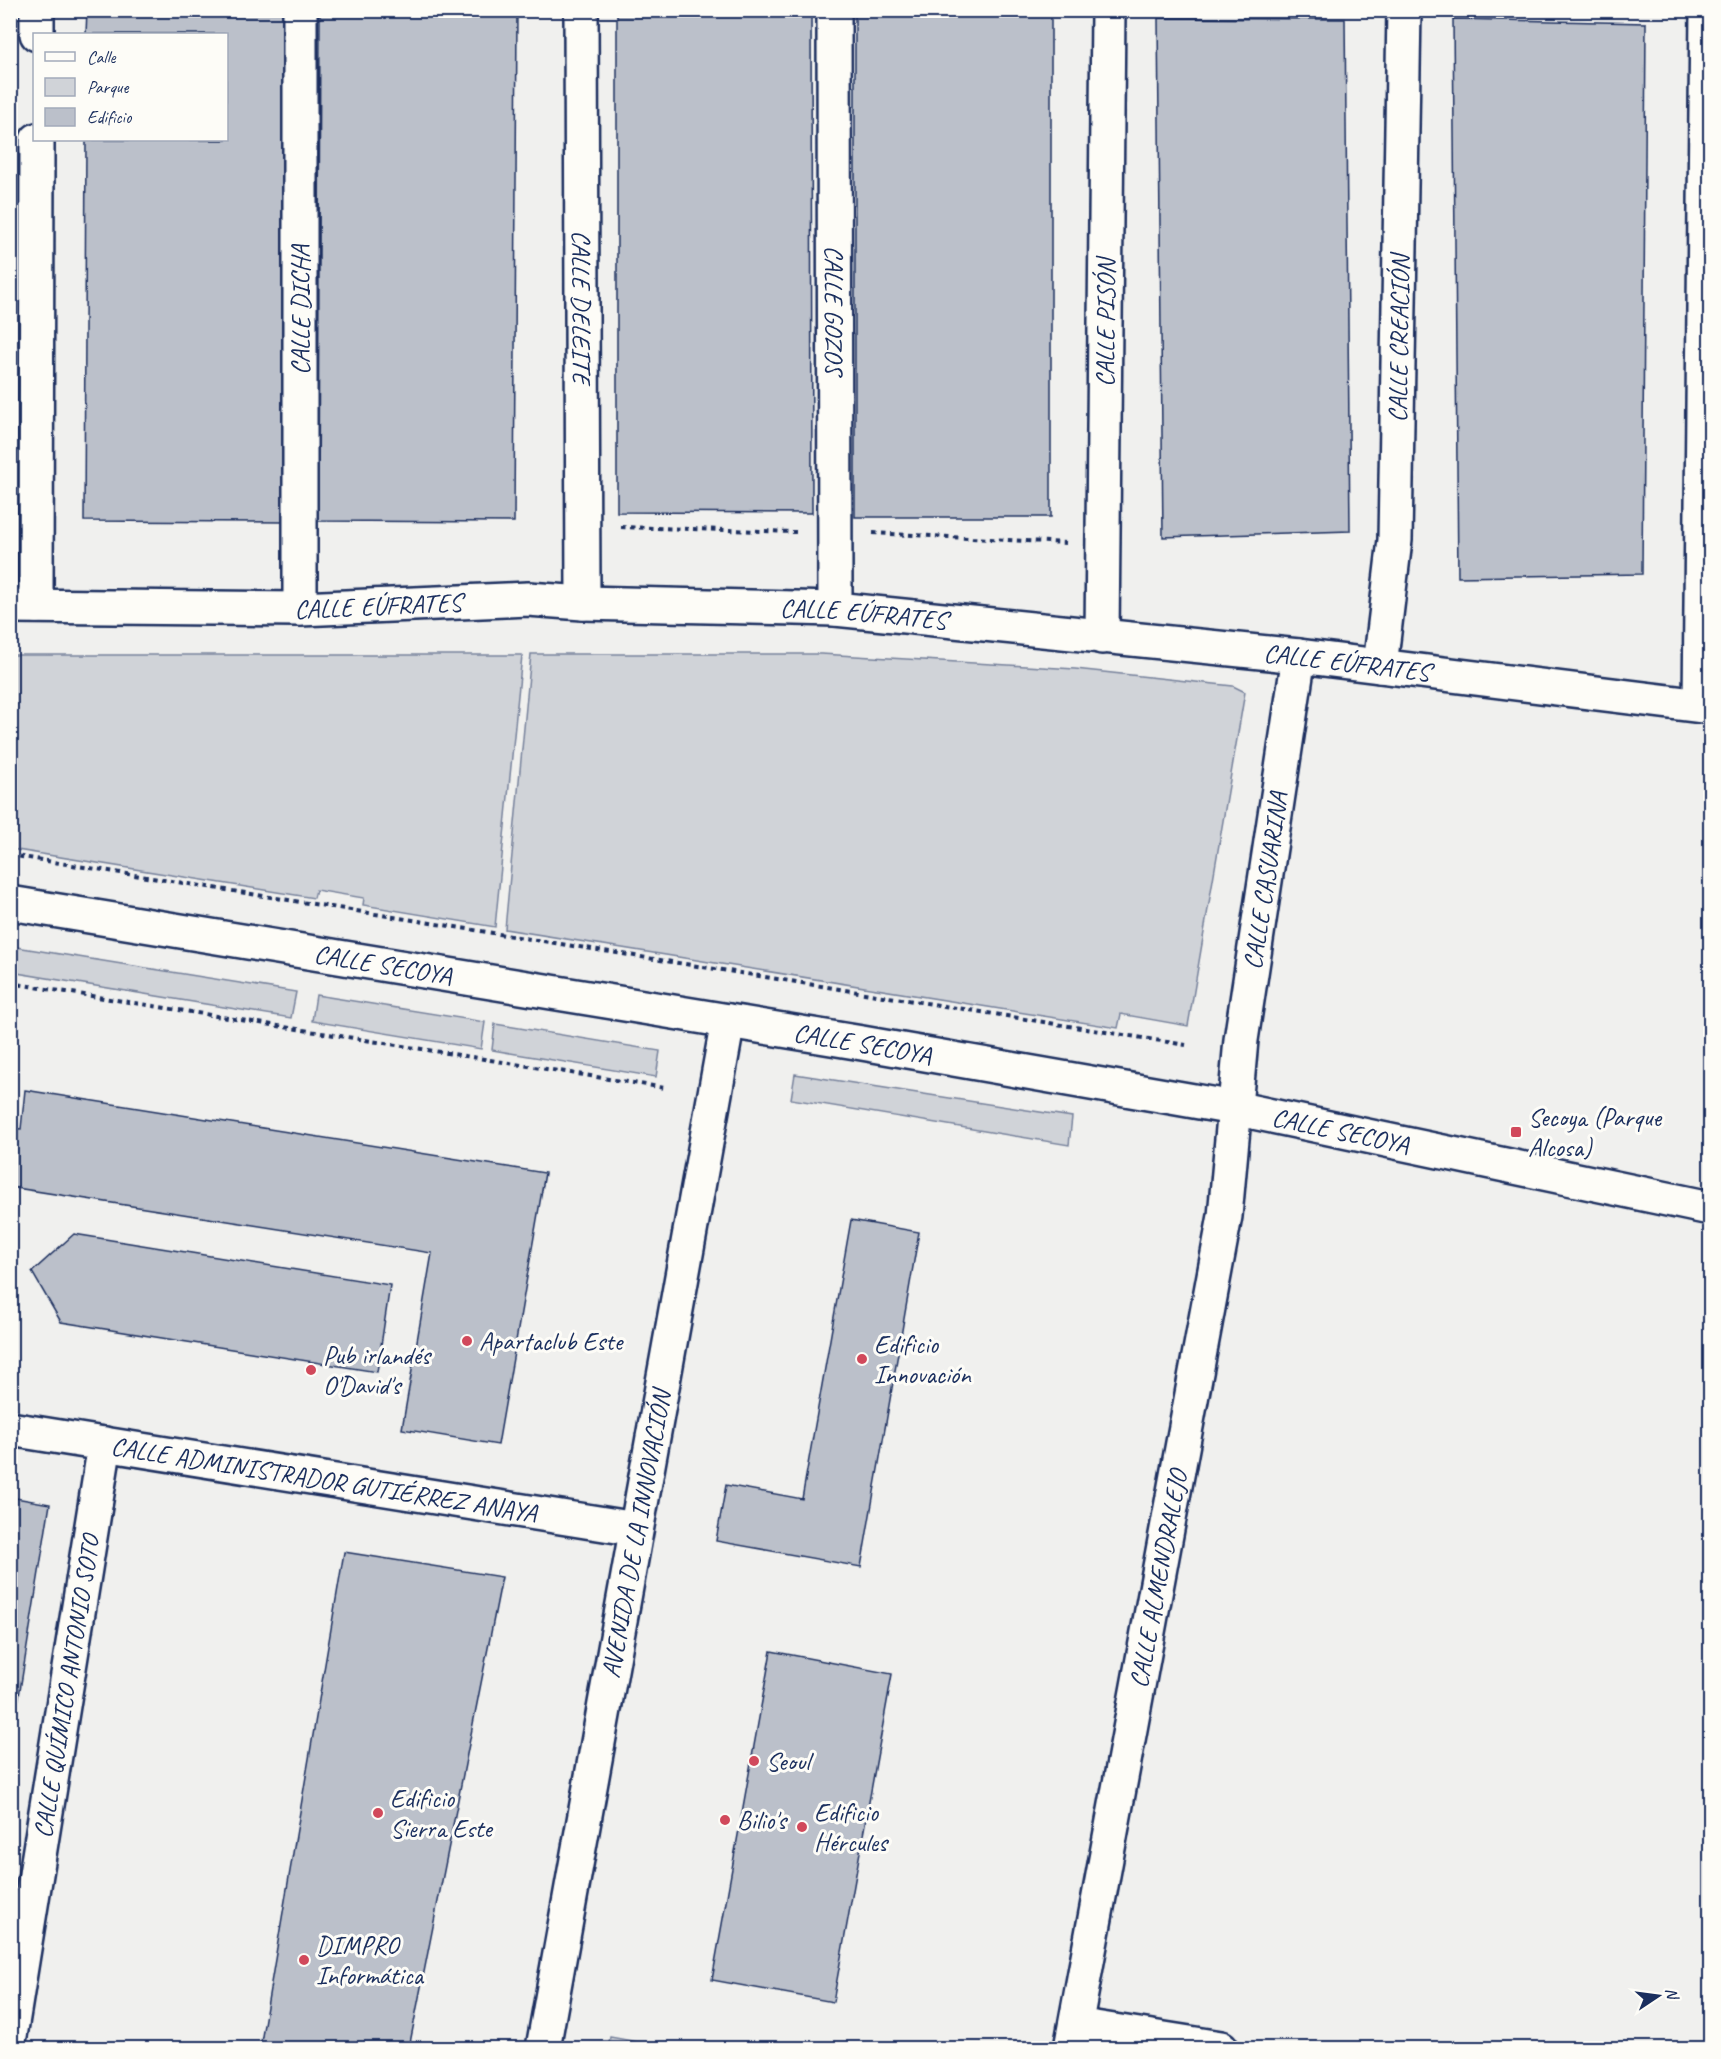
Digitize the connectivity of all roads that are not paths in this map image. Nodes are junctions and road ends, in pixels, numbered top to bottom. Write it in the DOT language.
graph roads {
  1 [pos="37,10"];
  2 [pos="300,10"];
  3 [pos="581,10"];
  4 [pos="834,10"];
  5 [pos="1108,10"];
  6 [pos="1404,10"];
  7 [pos="1707,10"];
  8 [pos="37,33"];
  9 [pos="37,141"];
  10 [pos="583,603"];
  11 [pos="23,606"];
  12 [pos="300,609"];
  13 [pos="834,609"];
  14 [pos="1102,637"];
  15 [pos="1299,656"];
  16 [pos="1380,666"];
  17 [pos="1705,706"];
  18 [pos="10,903"];
  19 [pos="728,1021"];
  20 [pos="1234,1108"];
  21 [pos="1710,1208"];
  22 [pos="10,1429"];
  23 [pos="105,1444"];
  24 [pos="636,1529"];
  25 [pos="10,2036"];
  26 [pos="1074,2037"];
  27 [pos="543,2049"];
  28 [pos="1221,2049"];
  1 -- 8 [label="street"];
  2 -- 12 [label="street, CALLE DICHA"];
  3 -- 10 [label="street, CALLE DELEITE"];
  4 -- 13 [label="street, CALLE GOZOS"];
  5 -- 14 [label="street, CALLE PISÓN"];
  6 -- 16 [label="street, CALLE CREACIÓN"];
  7 -- 17 [label="street"];
  9 -- 11 [label="street"];
  10 -- 12 [label="street, CALLE EÚFRATES"];
  10 -- 13 [label="street, CALLE EÚFRATES"];
  11 -- 12 [label="street, CALLE EÚFRATES"];
  13 -- 14 [label="street, CALLE EÚFRATES"];
  14 -- 15 [label="street, CALLE EÚFRATES"];
  15 -- 16 [label="street, CALLE EÚFRATES"];
  15 -- 20 [label="street, CALLE CASUARINA"];
  16 -- 17 [label="street, CALLE EÚFRATES"];
  18 -- 19 [label="street, CALLE SECOYA"];
  19 -- 20 [label="street, CALLE SECOYA"];
  19 -- 24 [label="street, AVENIDA DE LA INNOVACIÓN"];
  20 -- 21 [label="street, CALLE SECOYA"];
  20 -- 26 [label="street, CALLE ALMENDRALEJO"];
  22 -- 23 [label="street, CALLE ADMINISTRADOR GUTIÉRREZ ANAYA"];
  23 -- 24 [label="street, CALLE ADMINISTRADOR GUTIÉRREZ ANAYA"];
  23 -- 25 [label="street, CALLE QUÍMICO ANTONIO SOTO"];
  24 -- 27 [label="street, AVENIDA DE LA INNOVACIÓN"];
  26 -- 28 [label="street"];
}
